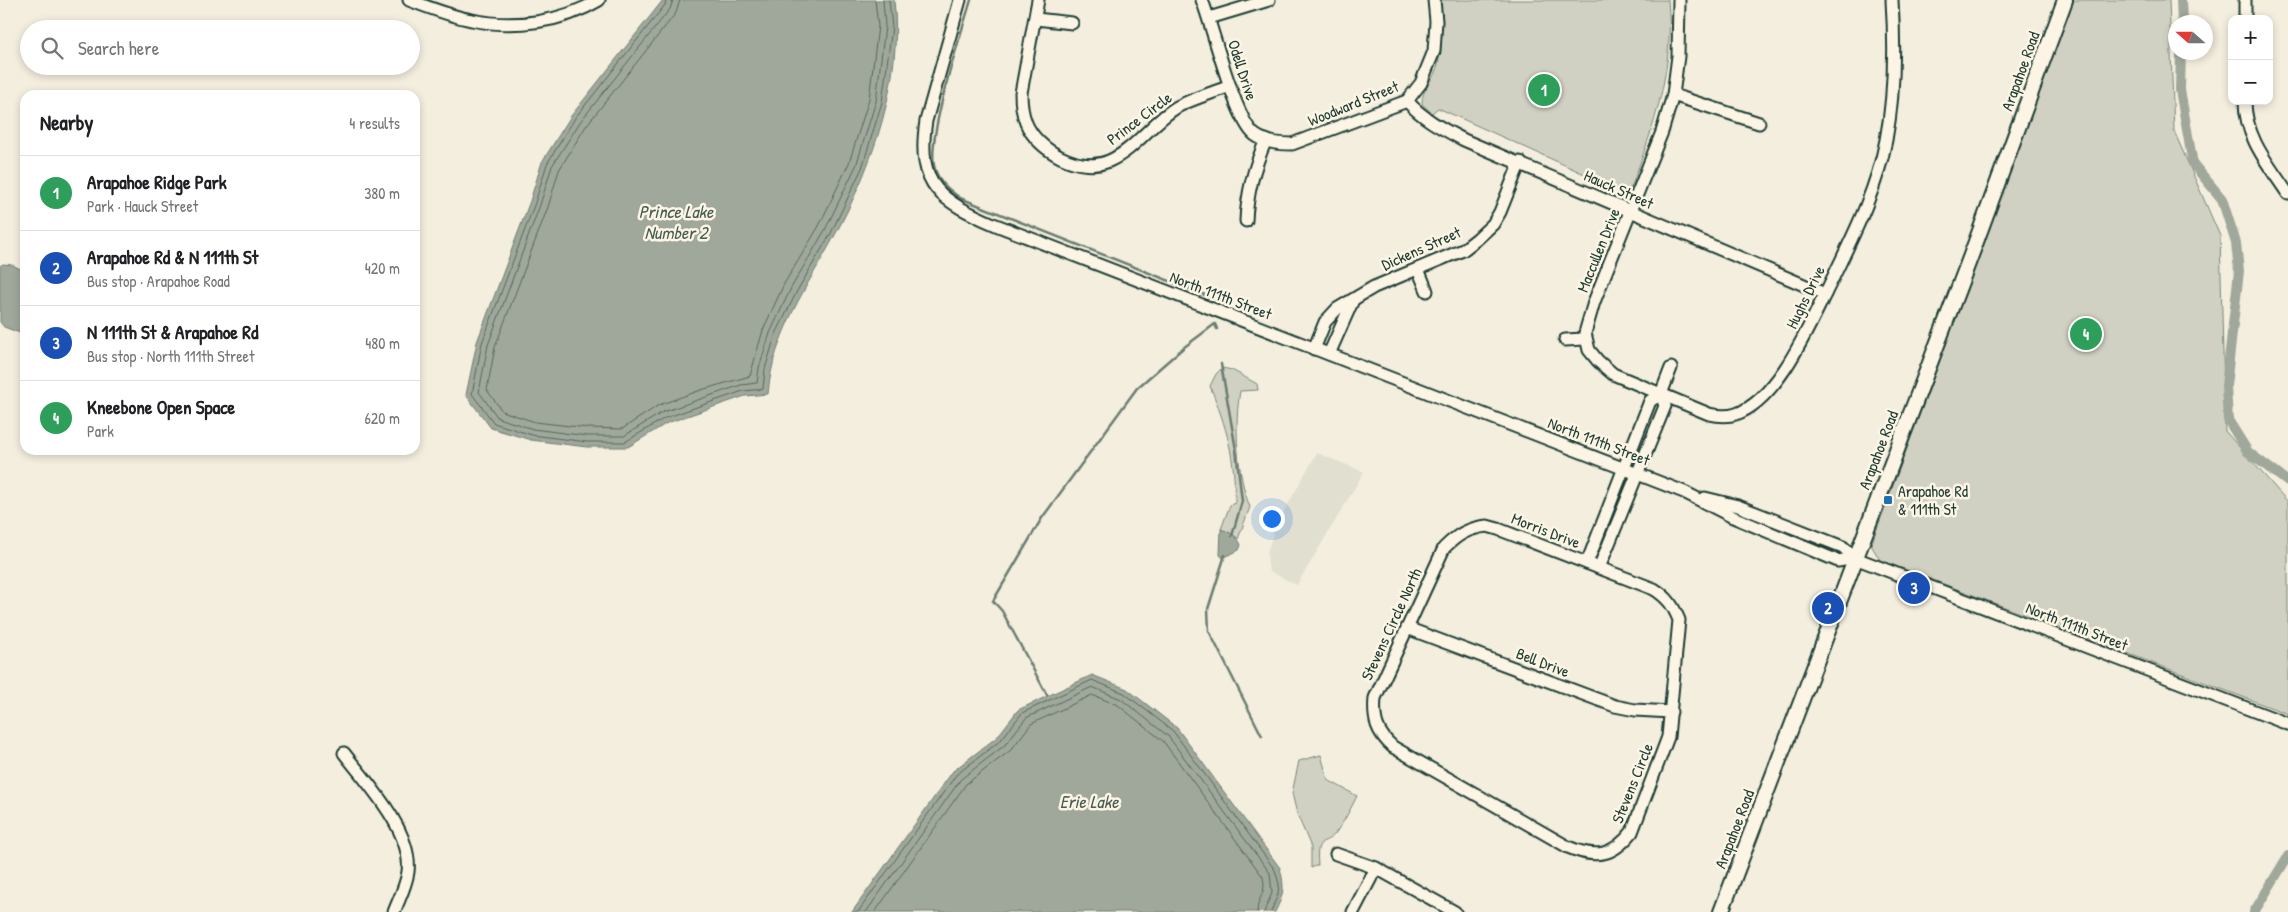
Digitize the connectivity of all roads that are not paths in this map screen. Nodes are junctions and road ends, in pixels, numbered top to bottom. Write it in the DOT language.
graph roads {
  1 [pos="409,0"];
  2 [pos="599,0"];
  3 [pos="960,0"];
  4 [pos="1038,0"];
  5 [pos="1202,0"];
  6 [pos="1269,0"];
  7 [pos="1434,0"];
  8 [pos="1679,0"];
  9 [pos="1892,0"];
  10 [pos="2065,0"];
  11 [pos="2245,0"];
  12 [pos="2245,15"];
  13 [pos="1036,18"];
  14 [pos="1209,18"];
  15 [pos="1072,24"];
  16 [pos="1230,86"];
  17 [pos="1673,95"];
  18 [pos="1408,101"];
  19 [pos="2245,105"];
  20 [pos="1759,123"];
  21 [pos="1266,140"];
  22 [pos="1520,162"];
  23 [pos="2288,194"];
  24 [pos="1630,212"];
  25 [pos="1246,221"];
  26 [pos="1418,268"];
  27 [pos="1427,291"];
  28 [pos="1825,294"];
  29 [pos="1353,300"];
  30 [pos="1585,339"];
  31 [pos="1564,340"];
  32 [pos="1314,349"];
  33 [pos="1329,354"];
  34 [pos="1672,368"];
  35 [pos="1661,394"];
  36 [pos="1623,468"];
  37 [pos="1636,473"];
  38 [pos="1454,539"];
  39 [pos="1855,558"];
  40 [pos="1587,563"];
  41 [pos="1599,568"];
  42 [pos="1407,628"];
  43 [pos="1671,712"];
  44 [pos="2288,724"];
  45 [pos="1377,728"];
  46 [pos="344,752"];
  47 [pos="1336,854"];
  48 [pos="1376,868"];
  49 [pos="394,912"];
  50 [pos="1353,912"];
  51 [pos="1455,912"];
  52 [pos="1721,912"];
  1 -- 2 [label="street"];
  3 -- 32 [label="street, North 111th Street"];
  4 -- 13 [label="street, Prince Circle"];
  5 -- 14 [label="street, Odell Drive"];
  6 -- 14 [label="street"];
  7 -- 18 [label="street, Woodward Street"];
  8 -- 17 [label="street, Maccullen Drive"];
  9 -- 28 [label="street, Hughs Drive"];
  10 -- 39 [label="main road, Arapahoe Road"];
  11 -- 12 [label="street"];
  13 -- 15 [label="street"];
  13 -- 16 [label="street, Prince Circle"];
  14 -- 16 [label="street, Odell Drive"];
  16 -- 21 [label="street, Odell Drive"];
  17 -- 20 [label="street"];
  17 -- 24 [label="street, Maccullen Drive"];
  18 -- 21 [label="street, Woodward Street"];
  18 -- 22 [label="street, Hauck Street"];
  19 -- 23 [label="street"];
  21 -- 25 [label="street"];
  22 -- 24 [label="street, Hauck Street"];
  22 -- 26 [label="street, Dickens Street"];
  24 -- 28 [label="street, Hauck Street"];
  24 -- 30 [label="street, Maccullen Drive"];
  26 -- 27 [label="street"];
  26 -- 29 [label="street, Dickens Street"];
  28 -- 35 [label="street, Hughs Drive"];
  29 -- 32 [label="street, Dickens Street"];
  29 -- 33 [label="street"];
  30 -- 31 [label="street"];
  30 -- 35 [label="street, Hughs Drive"];
  32 -- 33 [label="street, North 111th Street"];
  33 -- 36 [label="street, North 111th Street"];
  34 -- 35 [label="street"];
  35 -- 36 [label="street, Morris Drive"];
  35 -- 37 [label="street"];
  36 -- 37 [label="street, North 111th Street"];
  36 -- 40 [label="street, Morris Drive"];
  37 -- 39 [label="street, North 111th Street"];
  37 -- 41 [label="street"];
  38 -- 40 [label="street, Morris Drive"];
  38 -- 42 [label="street, Stevens Circle North"];
  39 -- 44 [label="street, North 111th Street"];
  39 -- 52 [label="main road, Arapahoe Road"];
  40 -- 41 [label="street, Stevens Circle"];
  41 -- 43 [label="street, Stevens Circle"];
  42 -- 43 [label="street, Bell Drive"];
  42 -- 45 [label="street, Stevens Circle North"];
  43 -- 45 [label="street, Stevens Circle"];
  46 -- 49 [label="street"];
  47 -- 48 [label="street"];
  48 -- 50 [label="street"];
  48 -- 51 [label="street"];
}
